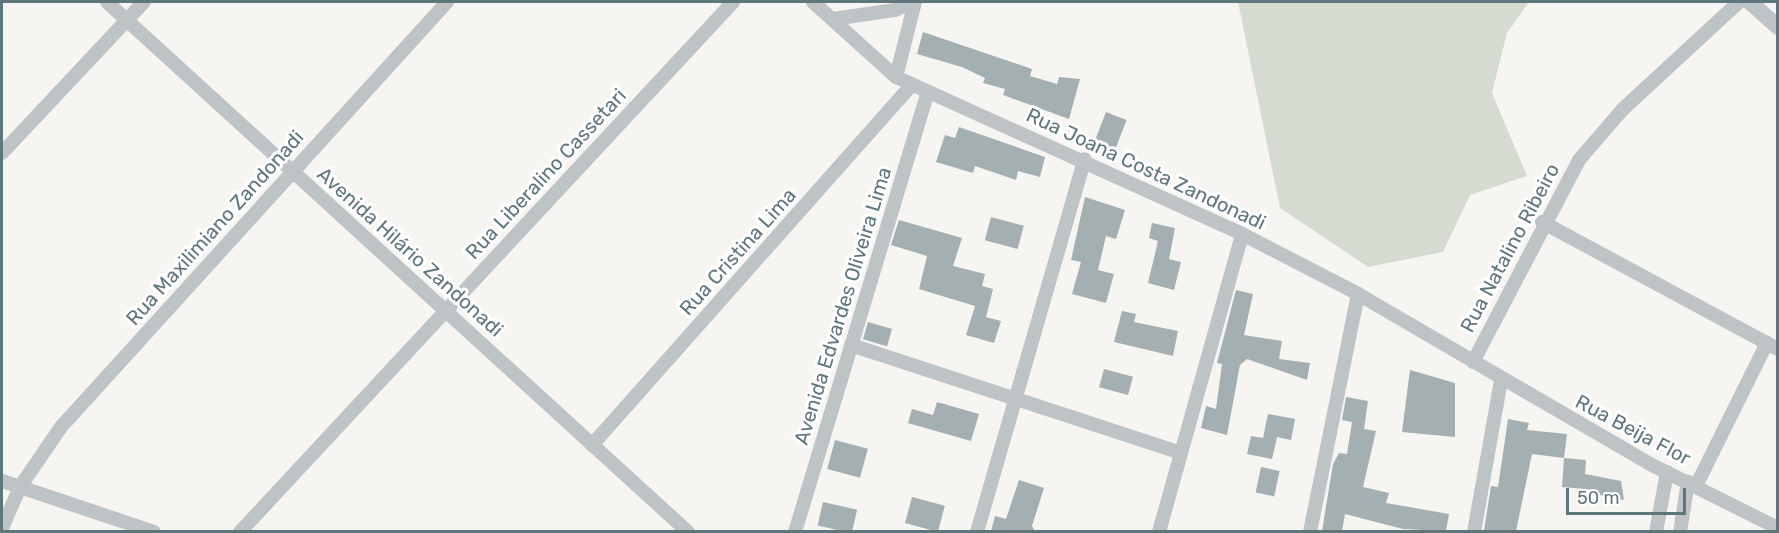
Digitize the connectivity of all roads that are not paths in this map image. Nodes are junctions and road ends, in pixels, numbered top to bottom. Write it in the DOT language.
graph roads {
  1 [pos="106,2"];
  2 [pos="144,2"];
  3 [pos="447,2"];
  4 [pos="733,2"];
  5 [pos="813,2"];
  6 [pos="913,2"];
  7 [pos="1739,2"];
  8 [pos="1750,2"];
  9 [pos="127,20"];
  10 [pos="833,20"];
  11 [pos="1778,27"];
  12 [pos="896,77"];
  13 [pos="912,85"];
  14 [pos="928,92"];
  15 [pos="2,153"];
  16 [pos="1085,159"];
  17 [pos="292,172"];
  18 [pos="1542,222"];
  19 [pos="1242,234"];
  20 [pos="1358,294"];
  21 [pos="446,311"];
  22 [pos="851,345"];
  23 [pos="1772,346"];
  24 [pos="1473,362"];
  25 [pos="1502,381"];
  26 [pos="1016,399"];
  27 [pos="592,445"];
  28 [pos="1181,453"];
  29 [pos="1667,472"];
  30 [pos="2,481"];
  31 [pos="1692,484"];
  32 [pos="20,487"];
  33 [pos="121,527"];
  34 [pos="2,528"];
  35 [pos="1778,528"];
  36 [pos="154,531"];
  37 [pos="240,531"];
  38 [pos="688,531"];
  39 [pos="795,531"];
  40 [pos="977,531"];
  41 [pos="1159,531"];
  42 [pos="1310,531"];
  43 [pos="1474,531"];
  44 [pos="1656,531"];
  45 [pos="1680,531"];
  1 -- 9 [label="street, Avenida Hilário Zandonadi"];
  2 -- 9 [label="street"];
  3 -- 17 [label="street, Rua Maxilimiano Zandonadi"];
  4 -- 21 [label="street, Rua Liberalino Cassetari"];
  5 -- 10 [label="street, Rua Joana Costa Zandonadi"];
  6 -- 10 [label="street"];
  6 -- 12 [label="street"];
  7 -- 18 [label="street, Rua Natalino Ribeiro"];
  8 -- 11 [label="street"];
  9 -- 15 [label="street"];
  9 -- 17 [label="street, Avenida Hilário Zandonadi"];
  10 -- 12 [label="street, Rua Joana Costa Zandonadi"];
  12 -- 13 [label="street, Rua Joana Costa Zandonadi"];
  13 -- 14 [label="street, Rua Joana Costa Zandonadi"];
  13 -- 27 [label="street, Rua Cristina Lima"];
  14 -- 16 [label="street, Rua Joana Costa Zandonadi"];
  14 -- 22 [label="street, Avenida Edvardes Oliveira Lima"];
  16 -- 19 [label="street, Rua Joana Costa Zandonadi"];
  16 -- 26 [label="street"];
  17 -- 21 [label="street, Avenida Hilário Zandonadi"];
  17 -- 32 [label="street, Rua Maxilimiano Zandonadi"];
  18 -- 23 [label="street"];
  18 -- 24 [label="street, Rua Natalino Ribeiro"];
  19 -- 20 [label="street, Rua Joana Costa Zandonadi"];
  19 -- 28 [label="street"];
  20 -- 24 [label="street, Rua Joana Costa Zandonadi"];
  20 -- 42 [label="street"];
  21 -- 27 [label="street, Avenida Hilário Zandonadi"];
  21 -- 37 [label="street, Rua Liberalino Cassetari"];
  22 -- 26 [label="street"];
  22 -- 39 [label="street, Avenida Edvardes Oliveira Lima"];
  23 -- 31 [label="street"];
  24 -- 25 [label="street, Rua Beija Flor"];
  25 -- 29 [label="street, Rua Beija Flor"];
  25 -- 43 [label="street"];
  26 -- 28 [label="street"];
  26 -- 40 [label="street"];
  27 -- 38 [label="street, Avenida Hilário Zandonadi"];
  28 -- 41 [label="street"];
  29 -- 31 [label="street, Rua Beija Flor"];
  29 -- 44 [label="street"];
  30 -- 32 [label="street"];
  31 -- 35 [label="street, Rua Beija Flor"];
  31 -- 45 [label="street"];
  32 -- 33 [label="street"];
  32 -- 34 [label="street, Rua Maxilimiano Zandonadi"];
  33 -- 36 [label="street"];
}
